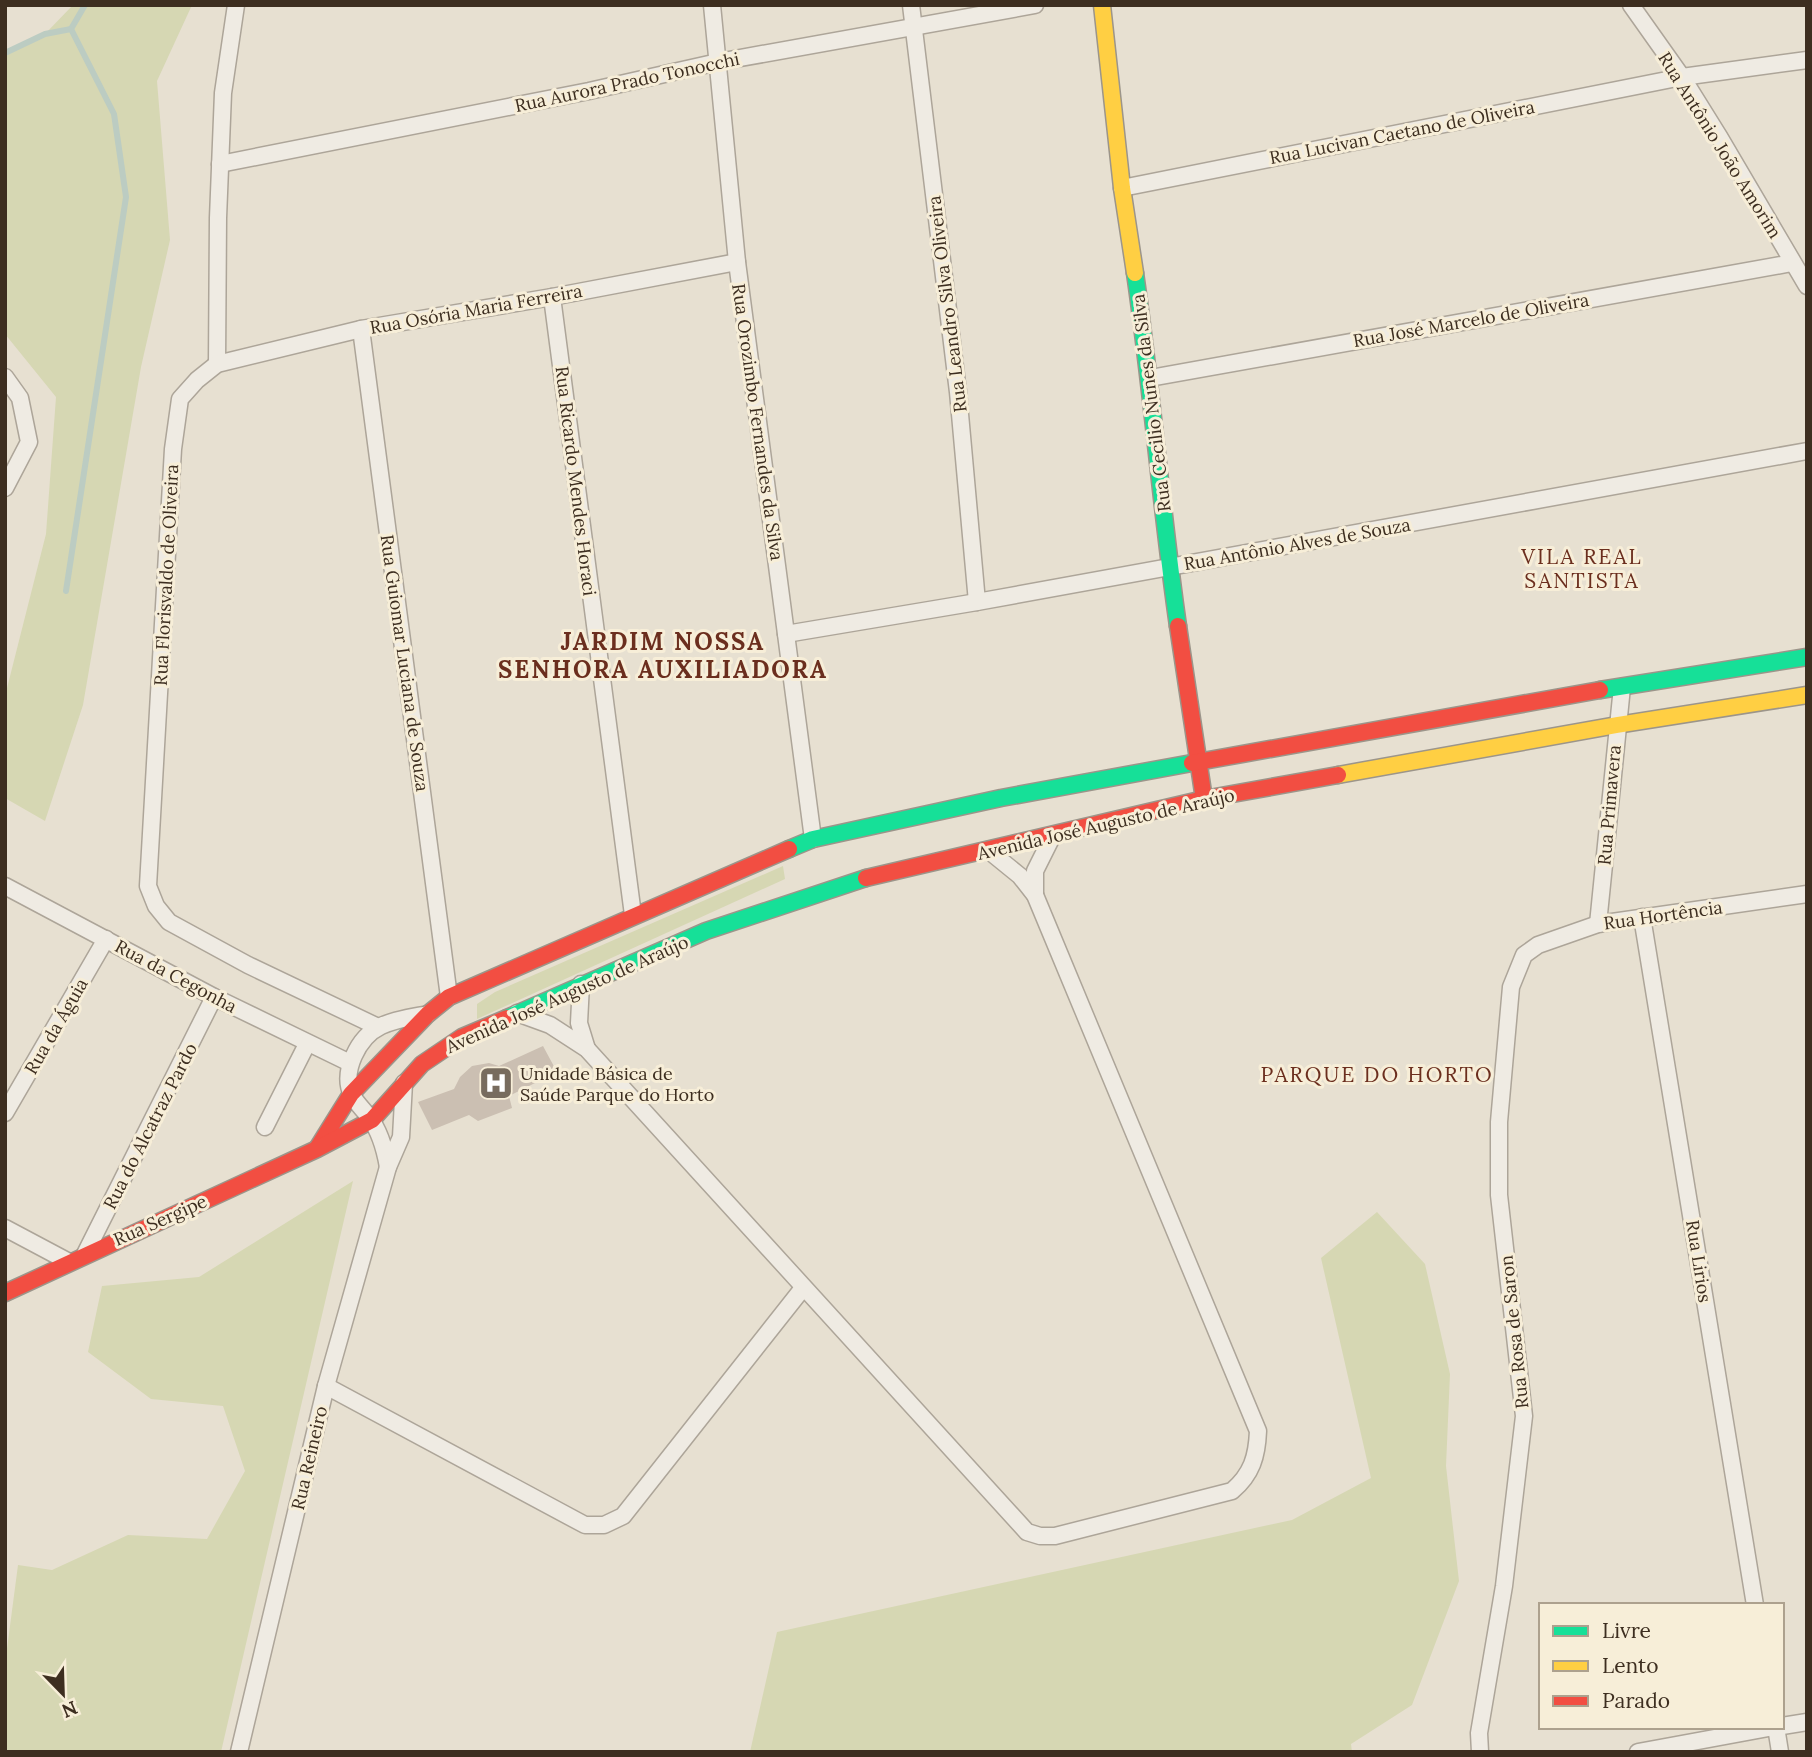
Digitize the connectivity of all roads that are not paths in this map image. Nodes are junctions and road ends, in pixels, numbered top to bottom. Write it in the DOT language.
graph roads {
  1 [pos="236,5"];
  2 [pos="712,5"];
  3 [pos="912,5"];
  4 [pos="1035,5"];
  5 [pos="1102,5"];
  6 [pos="1630,5"];
  7 [pos="914,26"];
  8 [pos="1807,60"];
  9 [pos="718,62"];
  10 [pos="1682,77"];
  11 [pos="220,164"];
  12 [pos="1122,188"];
  13 [pos="737,262"];
  14 [pos="1792,263"];
  15 [pos="1807,286"];
  16 [pos="552,297"];
  17 [pos="361,329"];
  18 [pos="218,364"];
  19 [pos="5,377"];
  20 [pos="1150,378"];
  21 [pos="1807,451"];
  22 [pos="5,488"];
  23 [pos="1170,568"];
  24 [pos="977,603"];
  25 [pos="786,634"];
  26 [pos="1807,657"];
  27 [pos="1622,687"];
  28 [pos="1807,695"];
  29 [pos="1617,725"];
  30 [pos="1199,762"];
  31 [pos="1203,795"];
  32 [pos="1053,835"];
  33 [pos="813,839"];
  34 [pos="988,850"];
  35 [pos="5,886"];
  36 [pos="1807,894"];
  37 [pos="1035,895"];
  38 [pos="633,915"];
  39 [pos="1642,917"];
  40 [pos="1598,924"];
  41 [pos="106,939"];
  42 [pos="1524,955"];
  43 [pos="581,984"];
  44 [pos="214,997"];
  45 [pos="449,997"];
  46 [pos="517,1013"];
  47 [pos="428,1014"];
  48 [pos="378,1027"];
  49 [pos="307,1044"];
  50 [pos="587,1049"];
  51 [pos="350,1063"];
  52 [pos="404,1081"];
  53 [pos="351,1094"];
  54 [pos="5,1113"];
  55 [pos="372,1120"];
  56 [pos="265,1127"];
  57 [pos="317,1149"];
  58 [pos="388,1167"];
  59 [pos="5,1228"];
  60 [pos="85,1254"];
  61 [pos="69,1262"];
  62 [pos="803,1288"];
  63 [pos="5,1293"];
  64 [pos="326,1386"];
  65 [pos="1755,1603"];
  66 [pos="1807,1722"];
  67 [pos="1784,1726"];
  68 [pos="1764,1729"];
  69 [pos="1775,1729"];
  70 [pos="239,1752"];
  71 [pos="1480,1752"];
  72 [pos="1638,1752"];
  73 [pos="1780,1752"];
  1 -- 11 [label="street"];
  2 -- 9 [label="street, Rua Orozimbo Fernandes da Silva"];
  3 -- 7 [label="street, Rua Leandro Silva Oliveira"];
  4 -- 7 [label="street, Rua Aurora Prado Tonocchi"];
  5 -- 12 [label="street, Rua Cecilio Nunes da Silva"];
  6 -- 10 [label="street, Rua Antônio João Amorim"];
  7 -- 9 [label="street, Rua Aurora Prado Tonocchi"];
  7 -- 24 [label="street, Rua Leandro Silva Oliveira"];
  8 -- 10 [label="street, Rua Lucivan Caetano de Oliveira"];
  9 -- 11 [label="street, Rua Aurora Prado Tonocchi"];
  9 -- 13 [label="street, Rua Orozimbo Fernandes da Silva"];
  10 -- 12 [label="street, Rua Lucivan Caetano de Oliveira"];
  10 -- 14 [label="street, Rua Antônio João Amorim"];
  11 -- 18 [label="street"];
  12 -- 20 [label="street, Rua Cecilio Nunes da Silva"];
  13 -- 16 [label="street, Rua Osória Maria Ferreira"];
  13 -- 25 [label="street, Rua Orozimbo Fernandes da Silva"];
  14 -- 15 [label="street, Rua Antônio João Amorim"];
  14 -- 20 [label="street, Rua José Marcelo de Oliveira"];
  16 -- 17 [label="street, Rua Osória Maria Ferreira"];
  16 -- 38 [label="street, Rua Ricardo Mendes Horaci"];
  17 -- 18 [label="street, Rua Osória Maria Ferreira"];
  17 -- 45 [label="street, Rua Guiomar Luciana de Souza"];
  18 -- 48 [label="street, Rua Florisvaldo de Oliveira"];
  19 -- 22 [label="street"];
  20 -- 23 [label="street, Rua Cecilio Nunes da Silva"];
  21 -- 23 [label="street, Rua Antônio Alves de Souza"];
  23 -- 24 [label="street, Rua Antônio Alves de Souza"];
  23 -- 30 [label="street, Rua Cecilio Nunes da Silva"];
  24 -- 25 [label="street, Rua Antônio Alves de Souza"];
  25 -- 33 [label="street, Rua Orozimbo Fernandes da Silva"];
  26 -- 27 [label="street"];
  27 -- 29 [label="street, Rua Primavera"];
  27 -- 30 [label="street"];
  28 -- 29 [label="street, Avenida José Augusto de Araújo"];
  29 -- 31 [label="street, Avenida José Augusto de Araújo"];
  29 -- 40 [label="street, Rua Primavera"];
  30 -- 31 [label="street, Rua Cecilio Nunes da Silva"];
  30 -- 33 [label="street"];
  31 -- 32 [label="street, Avenida José Augusto de Araújo"];
  32 -- 34 [label="street, Avenida José Augusto de Araújo"];
  32 -- 37 [label="street"];
  33 -- 38 [label="street"];
  34 -- 37 [label="street"];
  34 -- 43 [label="street, Avenida José Augusto de Araújo"];
  35 -- 41 [label="street, Rua da Cegonha"];
  36 -- 39 [label="street, Rua Hortência"];
  37 -- 62 [label="street"];
  38 -- 45 [label="street"];
  39 -- 40 [label="street, Rua Hortência"];
  39 -- 65 [label="street, Rua Lirios"];
  40 -- 42 [label="street, Rua Hortência"];
  41 -- 44 [label="street, Rua da Cegonha"];
  41 -- 54 [label="street, Rua da Águia"];
  42 -- 71 [label="street, Rua Rosa de Saron"];
  43 -- 46 [label="street, Avenida José Augusto de Araújo"];
  43 -- 50 [label="street"];
  44 -- 49 [label="street, Rua da Cegonha"];
  44 -- 60 [label="street, Rua do Alcatraz Pardo"];
  45 -- 47 [label="street"];
  46 -- 50 [label="street"];
  46 -- 52 [label="street, Avenida José Augusto de Araújo"];
  47 -- 48 [label="street"];
  47 -- 53 [label="street"];
  48 -- 51 [label="street"];
  49 -- 51 [label="street, Rua da Cegonha"];
  49 -- 56 [label="street"];
  50 -- 62 [label="street"];
  51 -- 53 [label="street"];
  52 -- 55 [label="street, Avenida José Augusto de Araújo"];
  52 -- 58 [label="street, Rua Reineiro"];
  53 -- 55 [label="street"];
  53 -- 57 [label="street"];
  55 -- 57 [label="street, Avenida José Augusto de Araújo"];
  55 -- 58 [label="street"];
  57 -- 60 [label="street, Rua Sergipe"];
  58 -- 64 [label="street, Rua Reineiro"];
  59 -- 61 [label="street"];
  60 -- 61 [label="street, Rua Sergipe"];
  61 -- 63 [label="street, Rua Sergipe"];
  62 -- 64 [label="street"];
  64 -- 70 [label="street, Rua Reineiro"];
  66 -- 67 [label="street"];
  68 -- 72 [label="street"];
  69 -- 73 [label="street"];
}
